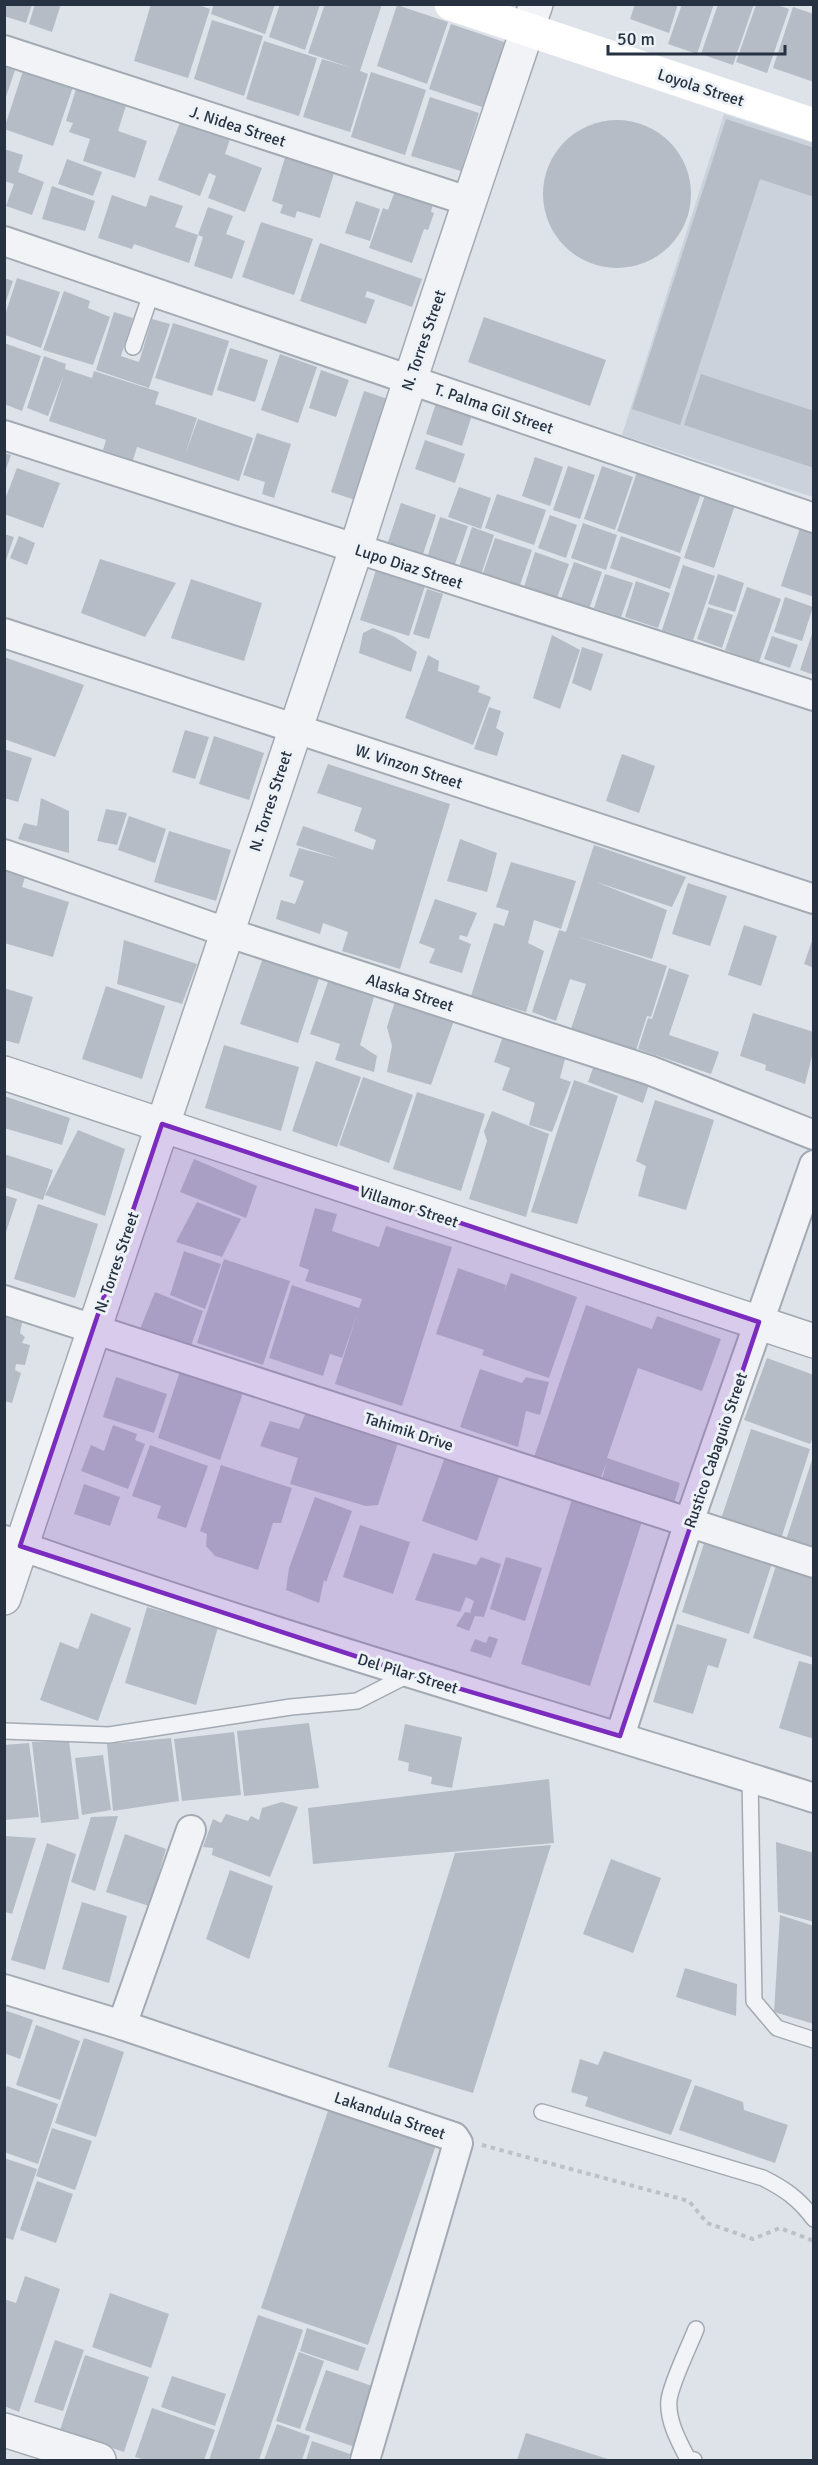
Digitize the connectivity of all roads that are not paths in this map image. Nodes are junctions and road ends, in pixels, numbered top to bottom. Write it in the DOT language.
graph roads {
  1 [pos="451,4"];
  2 [pos="532,17"];
  3 [pos="4,50"];
  4 [pos="813,125"];
  5 [pos="471,202"];
  6 [pos="4,241"];
  7 [pos="152,291"];
  8 [pos="133,347"];
  9 [pos="409,378"];
  10 [pos="4,435"];
  11 [pos="813,518"];
  12 [pos="356,549"];
  13 [pos="4,633"];
  14 [pos="813,696"];
  15 [pos="294,729"];
  16 [pos="4,854"];
  17 [pos="813,899"];
  18 [pos="226,932"];
  19 [pos="4,1073"];
  20 [pos="162,1124"];
  21 [pos="813,1135"];
  22 [pos="813,1165"];
  23 [pos="4,1300"];
  24 [pos="759,1322"];
  25 [pos="93,1329"];
  26 [pos="813,1341"];
  27 [pos="689,1522"];
  28 [pos="12,1543"];
  29 [pos="813,1563"];
  30 [pos="4,1598"];
  31 [pos="410,1674"];
  32 [pos="4,1731"];
  33 [pos="620,1736"];
  34 [pos="750,1778"];
  35 [pos="813,1798"];
  36 [pos="191,1830"];
  37 [pos="4,1989"];
  38 [pos="122,2025"];
  39 [pos="813,2040"];
  40 [pos="542,2112"];
  41 [pos="813,2219"];
  42 [pos="696,2328"];
  43 [pos="4,2430"];
  44 [pos="99,2460"];
  45 [pos="365,2460"];
  46 [pos="693,2460"];
  1 -- 2 [label="main road, Loyola Street"];
  2 -- 4 [label="main road, Loyola Street"];
  2 -- 5 [label="street, N. Torres Street"];
  3 -- 5 [label="street, J. Nidea Street"];
  5 -- 9 [label="street, N. Torres Street"];
  6 -- 7 [label="street, T. Palma Gil Street"];
  7 -- 8 [label="lane"];
  7 -- 9 [label="street, T. Palma Gil Street"];
  9 -- 11 [label="street, T. Palma Gil Street"];
  9 -- 12 [label="street, N. Torres Street"];
  10 -- 12 [label="street, Lupo Diaz Street"];
  12 -- 14 [label="street, Lupo Diaz Street"];
  12 -- 15 [label="street, N. Torres Street"];
  13 -- 15 [label="street, W. Vinzon Street"];
  15 -- 17 [label="street, W. Vinzon Street"];
  15 -- 18 [label="street, N. Torres Street"];
  16 -- 18 [label="street, Alaska Street"];
  18 -- 20 [label="street, N. Torres Street"];
  18 -- 21 [label="street, Alaska Street"];
  19 -- 20 [label="street, Villamor Street"];
  20 -- 24 [label="street, Villamor Street"];
  20 -- 25 [label="street, N. Torres Street"];
  22 -- 24 [label="street, Rustico Cabaguio Street"];
  23 -- 25 [label="street, Tahimik Drive"];
  24 -- 26 [label="street, Villamor Street"];
  24 -- 27 [label="street, Rustico Cabaguio Street"];
  25 -- 27 [label="street, Tahimik Drive"];
  25 -- 28 [label="street, N. Torres Street"];
  27 -- 29 [label="street, Tahimik Drive"];
  27 -- 33 [label="street, Rustico Cabaguio Street"];
  28 -- 30 [label="street, N. Torres Street"];
  28 -- 31 [label="street, Del Pilar Street"];
  31 -- 32 [label="lane"];
  31 -- 33 [label="street, Del Pilar Street"];
  33 -- 34 [label="street, Del Pilar Street"];
  34 -- 35 [label="street, Del Pilar Street"];
  34 -- 39 [label="lane"];
  36 -- 38 [label="street"];
  37 -- 38 [label="street, Lakandula Street"];
  38 -- 45 [label="street, Lakandula Street"];
  40 -- 41 [label="lane"];
  42 -- 46 [label="lane"];
  43 -- 44 [label="street"];
}
